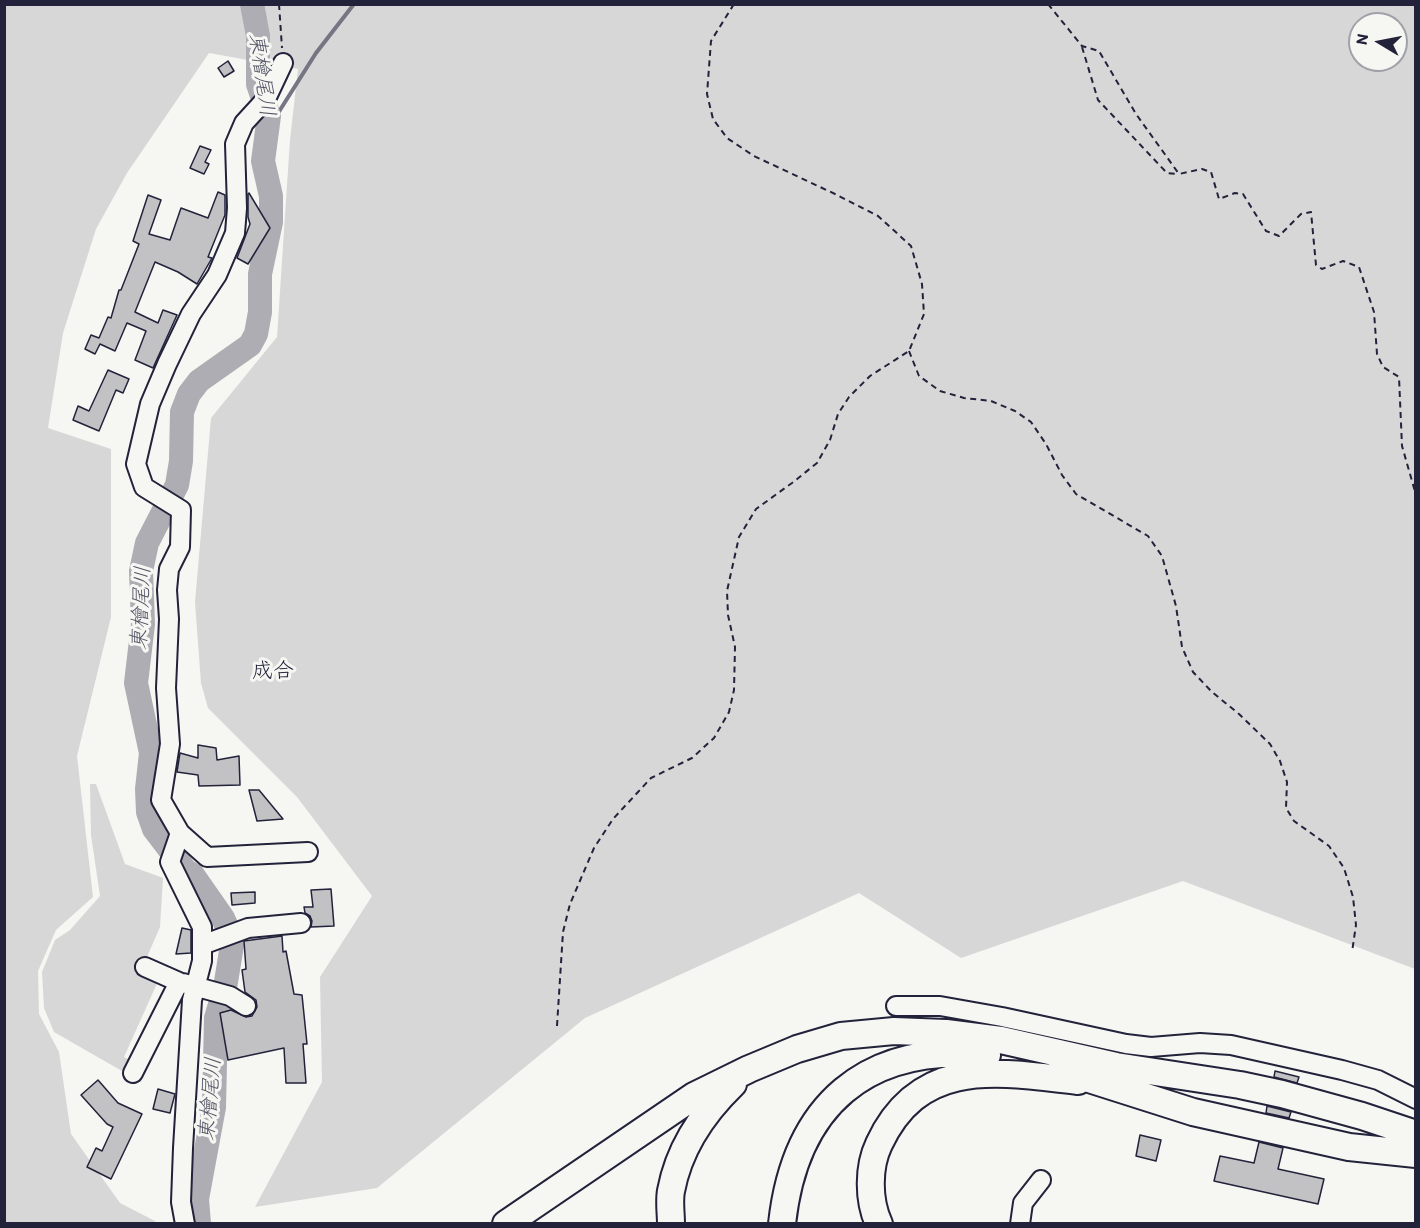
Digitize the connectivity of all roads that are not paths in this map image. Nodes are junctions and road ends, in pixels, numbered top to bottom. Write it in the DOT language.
graph roads {
  1 [pos="283,63"];
  2 [pos="180,833"];
  3 [pos="308,852"];
  4 [pos="301,924"];
  5 [pos="202,945"];
  6 [pos="145,967"];
  7 [pos="187,984"];
  8 [pos="246,1006"];
  9 [pos="896,1006"];
  10 [pos="749,1069"];
  11 [pos="133,1073"];
  12 [pos="1111,1085"];
  13 [pos="1416,1100"];
  14 [pos="1416,1134"];
  15 [pos="1416,1154"];
  16 [pos="1041,1180"];
  17 [pos="185,1224"];
  18 [pos="506,1224"];
  19 [pos="671,1224"];
  20 [pos="782,1224"];
  21 [pos="879,1224"];
  22 [pos="1020,1224"];
  1 -- 2 [label="street"];
  2 -- 3 [label="street"];
  2 -- 5 [label="street"];
  4 -- 5 [label="street"];
  5 -- 7 [label="street"];
  6 -- 7 [label="street"];
  7 -- 8 [label="street"];
  7 -- 11 [label="street"];
  7 -- 17 [label="street"];
  9 -- 13 [label="street"];
  10 -- 14 [label="highway"];
  10 -- 18 [label="highway"];
  10 -- 19 [label="highway"];
  12 -- 15 [label="highway"];
  12 -- 20 [label="highway"];
  12 -- 21 [label="highway"];
  16 -- 22 [label="street"];
}
